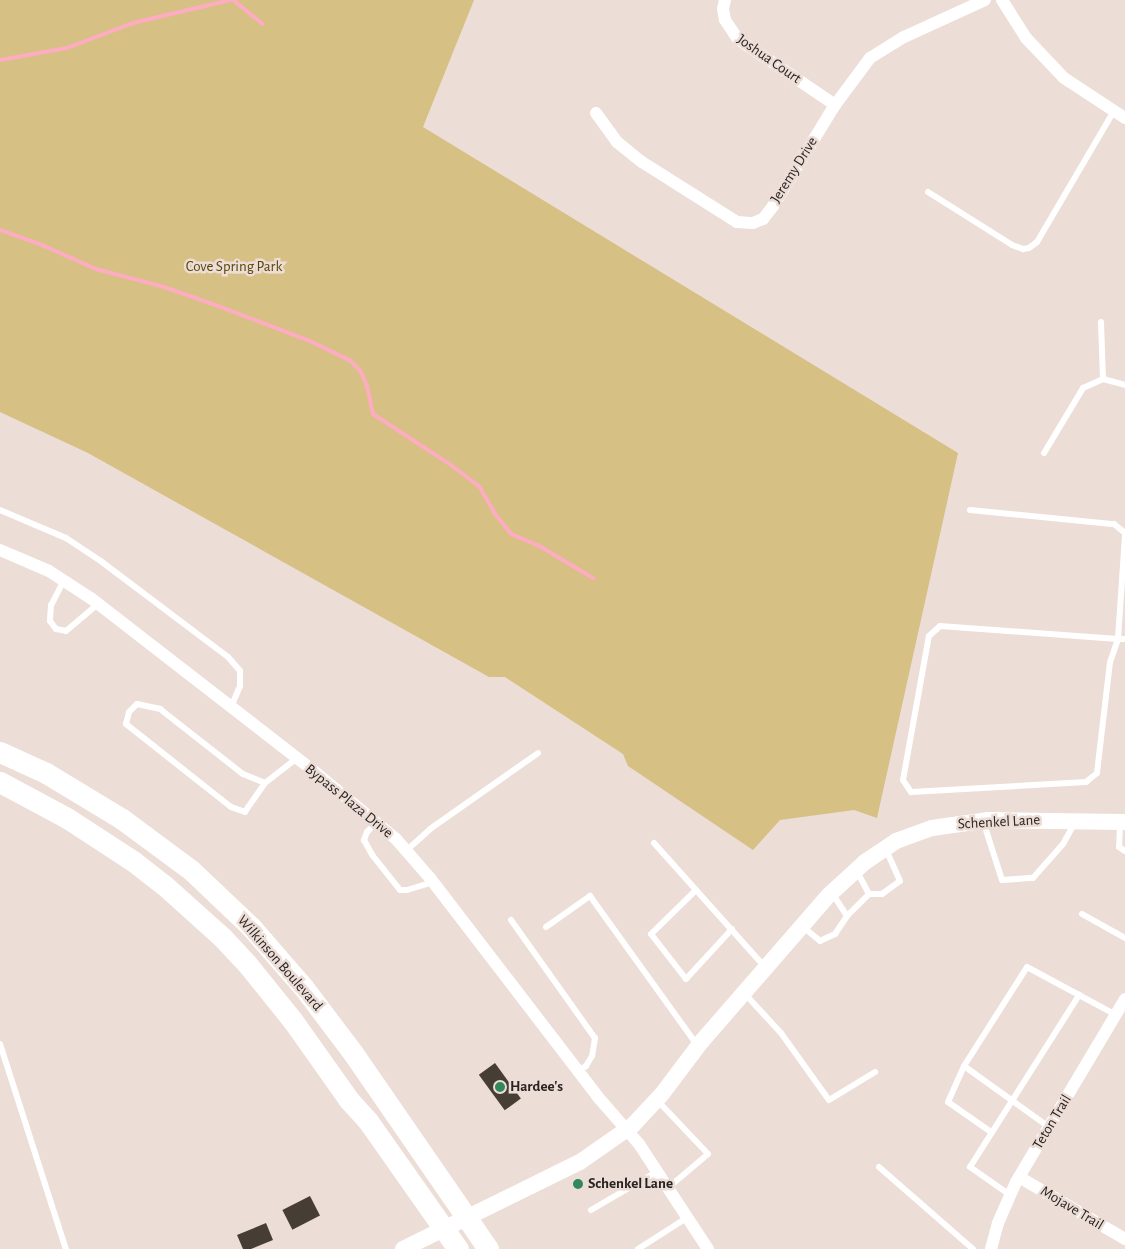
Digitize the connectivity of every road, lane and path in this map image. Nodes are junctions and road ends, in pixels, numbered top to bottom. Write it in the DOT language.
graph roads {
  1 [pos="725,0"];
  2 [pos="985,0"];
  3 [pos="1002,0"];
  4 [pos="835,105"];
  5 [pos="596,113"];
  6 [pos="1120,115"];
  7 [pos="928,192"];
  8 [pos="1101,322"];
  9 [pos="1103,379"];
  10 [pos="1125,385"];
  11 [pos="1044,453"];
  12 [pos="0,510"];
  13 [pos="970,510"];
  14 [pos="1125,534"];
  15 [pos="0,550"];
  16 [pos="64,580"];
  17 [pos="98,604"];
  18 [pos="1118,639"];
  19 [pos="1125,640"];
  20 [pos="231,707"];
  21 [pos="0,752"];
  22 [pos="538,753"];
  23 [pos="297,758"];
  24 [pos="0,782"];
  25 [pos="265,784"];
  26 [pos="983,820"];
  27 [pos="1076,820"];
  28 [pos="377,822"];
  29 [pos="1122,822"];
  30 [pos="654,843"];
  31 [pos="886,849"];
  32 [pos="407,850"];
  33 [pos="1125,851"];
  34 [pos="856,869"];
  35 [pos="433,882"];
  36 [pos="696,890"];
  37 [pos="832,892"];
  38 [pos="869,894"];
  39 [pos="1082,914"];
  40 [pos="847,916"];
  41 [pos="511,920"];
  42 [pos="802,926"];
  43 [pos="546,927"];
  44 [pos="732,929"];
  45 [pos="1125,938"];
  46 [pos="766,968"];
  47 [pos="744,993"];
  48 [pos="1079,995"];
  49 [pos="1125,1000"];
  50 [pos="1116,1015"];
  51 [pos="0,1044"];
  52 [pos="698,1046"];
  53 [pos="964,1066"];
  54 [pos="578,1071"];
  55 [pos="875,1072"];
  56 [pos="657,1100"];
  57 [pos="1011,1101"];
  58 [pos="1049,1127"];
  59 [pos="627,1130"];
  60 [pos="991,1132"];
  61 [pos="879,1167"];
  62 [pos="658,1171"];
  63 [pos="1019,1177"];
  64 [pos="668,1187"];
  65 [pos="1010,1195"];
  66 [pos="591,1210"];
  67 [pos="688,1217"];
  68 [pos="466,1218"];
  69 [pos="444,1230"];
  70 [pos="1125,1239"];
  71 [pos="66,1249"];
  72 [pos="403,1249"];
  73 [pos="458,1249"];
  74 [pos="488,1249"];
  75 [pos="638,1249"];
  76 [pos="708,1249"];
  77 [pos="973,1249"];
  78 [pos="991,1249"];
  1 -- 4 [label="street, Joshua Court"];
  2 -- 4 [label="street, Jeremy Drive"];
  3 -- 6 [label="street"];
  4 -- 5 [label="street, Jeremy Drive"];
  6 -- 7 [label="lane"];
  8 -- 9 [label="lane"];
  9 -- 10 [label="lane"];
  9 -- 11 [label="lane"];
  12 -- 20 [label="lane"];
  13 -- 14 [label="lane"];
  14 -- 18 [label="lane"];
  15 -- 16 [label="street, Bypass Plaza Drive"];
  16 -- 17 [label="street, Bypass Plaza Drive"];
  16 -- 17 [label="lane"];
  17 -- 20 [label="street, Bypass Plaza Drive"];
  18 -- 18 [label="lane"];
  18 -- 19 [label="lane"];
  20 -- 23 [label="street, Bypass Plaza Drive"];
  21 -- 68 [label="highway, Wilkinson Boulevard"];
  22 -- 32 [label="lane"];
  23 -- 25 [label="lane"];
  23 -- 28 [label="street, Bypass Plaza Drive"];
  24 -- 69 [label="highway, Wilkinson Boulevard"];
  25 -- 25 [label="lane"];
  26 -- 27 [label="street, Schenkel Lane"];
  26 -- 27 [label="lane"];
  26 -- 31 [label="street, Schenkel Lane"];
  27 -- 29 [label="street, Schenkel Lane"];
  28 -- 32 [label="street, Bypass Plaza Drive"];
  28 -- 35 [label="lane"];
  29 -- 33 [label="lane"];
  30 -- 36 [label="lane"];
  31 -- 34 [label="street, Schenkel Lane"];
  31 -- 38 [label="lane"];
  32 -- 35 [label="street, Bypass Plaza Drive"];
  34 -- 37 [label="street, Schenkel Lane"];
  34 -- 38 [label="lane"];
  35 -- 54 [label="street, Bypass Plaza Drive"];
  36 -- 44 [label="lane"];
  36 -- 44 [label="lane"];
  37 -- 40 [label="lane"];
  37 -- 42 [label="street, Schenkel Lane"];
  38 -- 40 [label="lane"];
  39 -- 45 [label="lane"];
  40 -- 42 [label="lane"];
  41 -- 54 [label="lane"];
  42 -- 46 [label="street, Schenkel Lane"];
  43 -- 52 [label="lane"];
  44 -- 46 [label="lane"];
  46 -- 47 [label="street, Schenkel Lane"];
  47 -- 52 [label="street, Schenkel Lane"];
  47 -- 55 [label="lane"];
  48 -- 50 [label="lane"];
  48 -- 53 [label="lane"];
  48 -- 57 [label="lane"];
  49 -- 50 [label="street, Teton Trail"];
  50 -- 58 [label="street, Teton Trail"];
  51 -- 71 [label="lane"];
  52 -- 56 [label="street, Schenkel Lane"];
  53 -- 57 [label="lane"];
  53 -- 60 [label="lane"];
  54 -- 59 [label="street, Bypass Plaza Drive"];
  56 -- 59 [label="street, Schenkel Lane"];
  56 -- 64 [label="lane"];
  57 -- 58 [label="lane"];
  57 -- 60 [label="lane"];
  58 -- 63 [label="street, Teton Trail"];
  59 -- 62 [label="street, Bypass Plaza Drive"];
  59 -- 68 [label="street, Schenkel Lane"];
  60 -- 65 [label="lane"];
  61 -- 77 [label="lane"];
  62 -- 64 [label="street, Bypass Plaza Drive"];
  62 -- 66 [label="lane"];
  63 -- 65 [label="street, Teton Trail"];
  63 -- 70 [label="street, Mojave Trail"];
  64 -- 67 [label="street, Bypass Plaza Drive"];
  65 -- 78 [label="street, Teton Trail"];
  67 -- 75 [label="lane"];
  67 -- 76 [label="street, Bypass Plaza Drive"];
  68 -- 69 [label="street, Schenkel Lane"];
  68 -- 74 [label="highway, Wilkinson Boulevard"];
  69 -- 72 [label="street, Schenkel Lane"];
  69 -- 73 [label="highway, Wilkinson Boulevard"];
}
